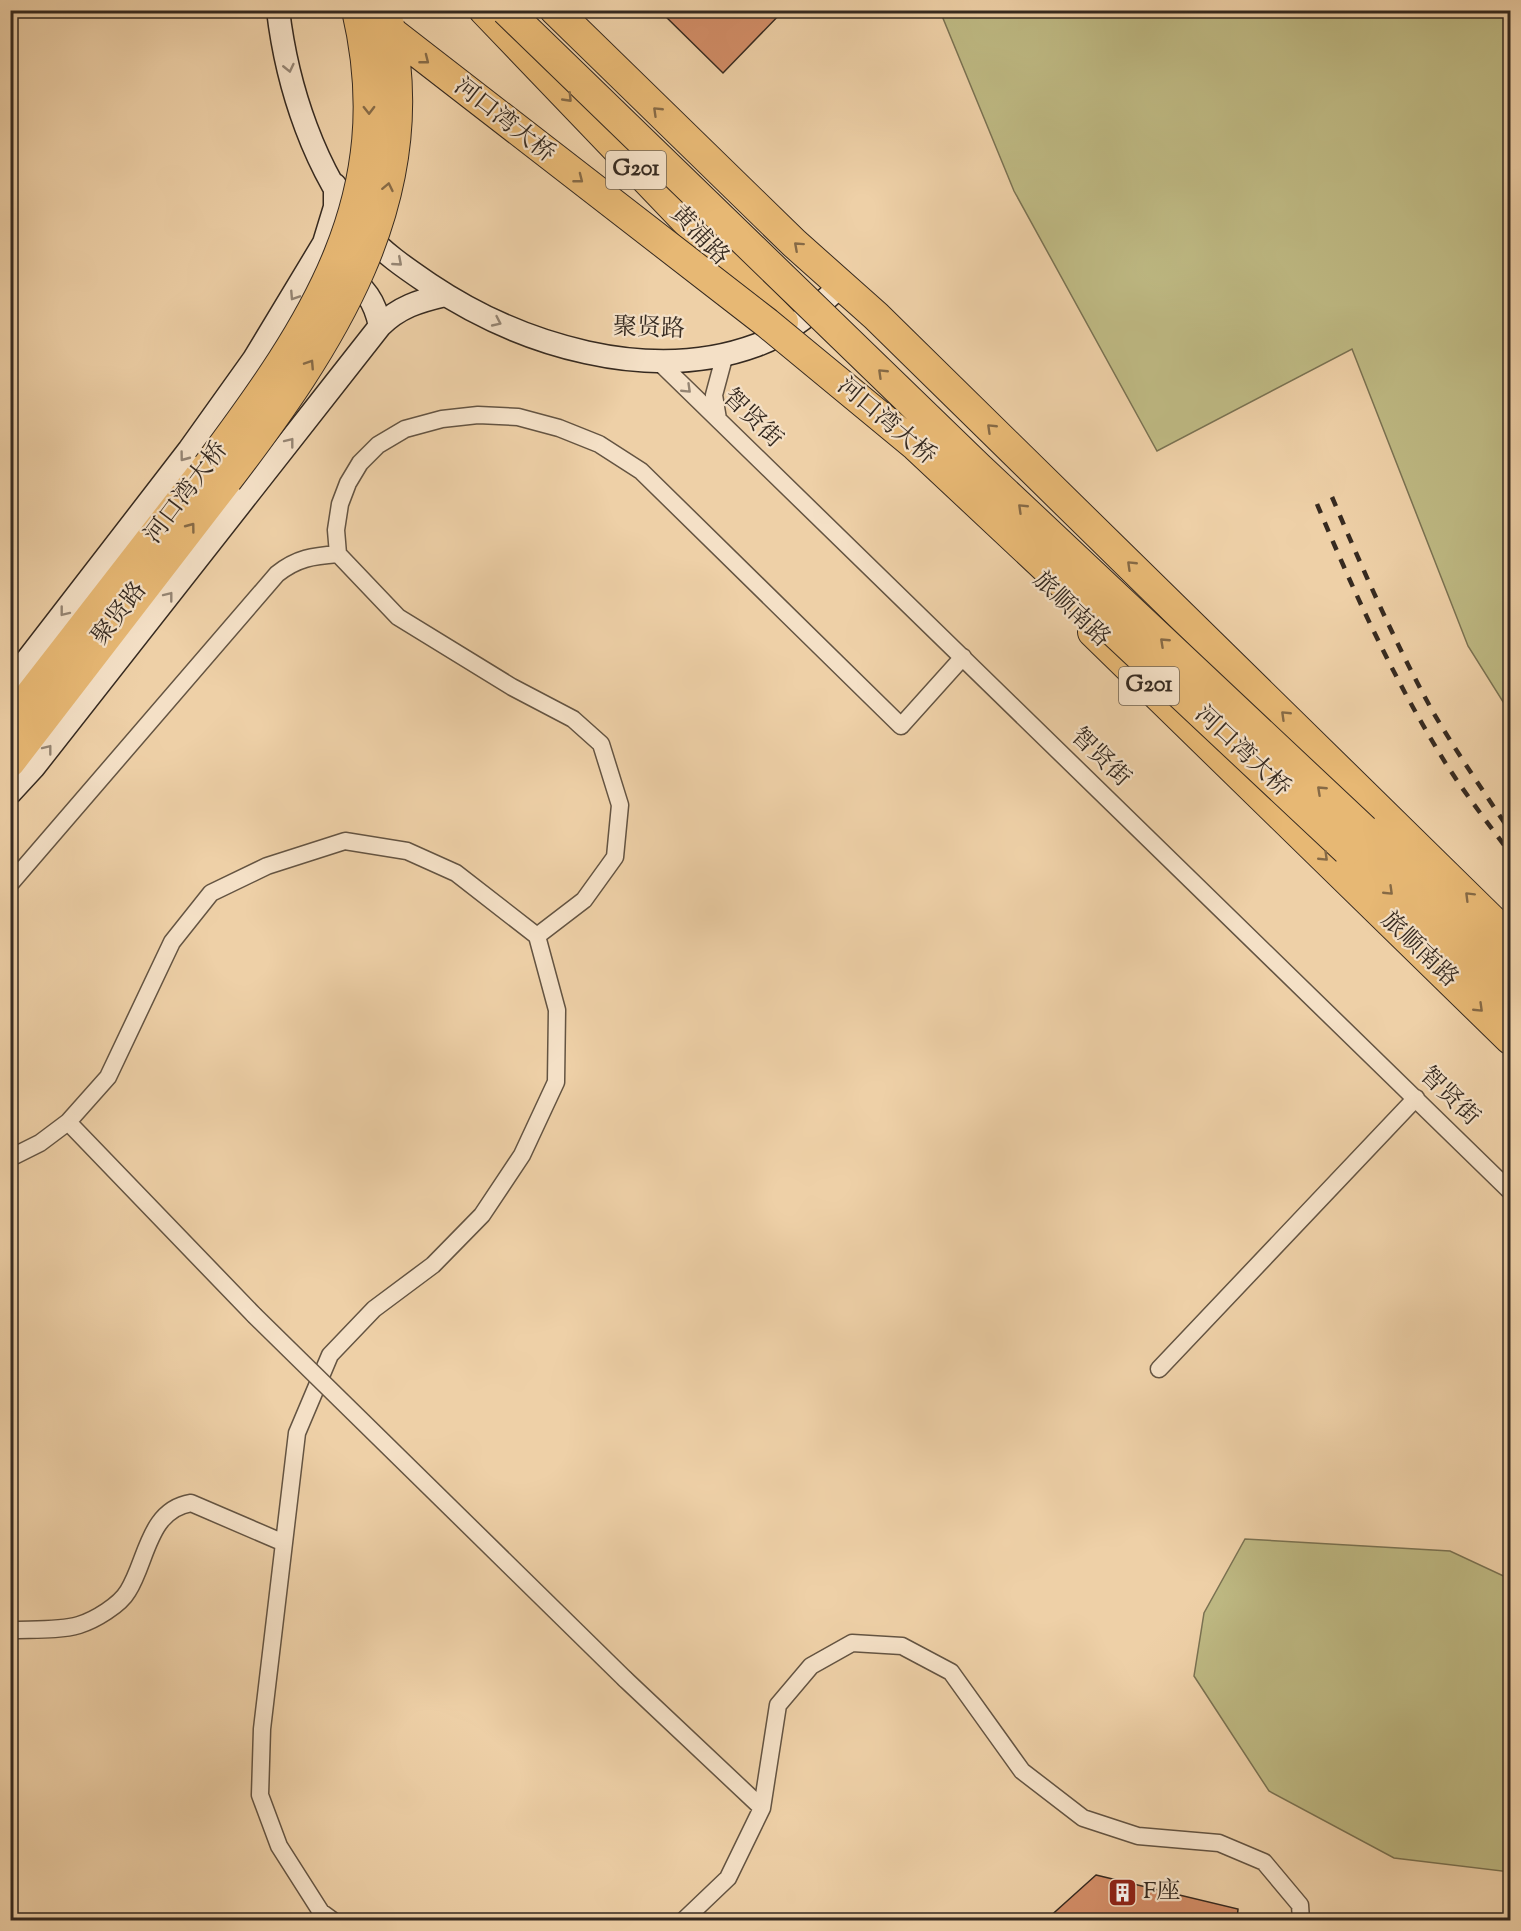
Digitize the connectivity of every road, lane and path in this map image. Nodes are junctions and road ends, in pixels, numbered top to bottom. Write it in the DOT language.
graph roads {
  1 [pos="278,10"];
  2 [pos="357,10"];
  3 [pos="363,10"];
  4 [pos="386,10"];
  5 [pos="484,10"];
  6 [pos="506,10"];
  7 [pos="555,10"];
  8 [pos="335,185"];
  9 [pos="314,265"];
  10 [pos="841,285"];
  11 [pos="446,295"];
  12 [pos="380,326"];
  13 [pos="790,329"];
  14 [pos="725,354"];
  15 [pos="657,360"];
  16 [pos="718,419"];
  17 [pos="217,473"];
  18 [pos="338,554"];
  19 [pos="963,657"];
  20 [pos="70,666"];
  21 [pos="10,682"];
  22 [pos="10,721"];
  23 [pos="10,762"];
  24 [pos="10,793"];
  25 [pos="1355,840"];
  26 [pos="10,884"];
  27 [pos="537,936"];
  28 [pos="1510,938"];
  29 [pos="1510,973"];
  30 [pos="1510,1007"];
  31 [pos="1510,1039"];
  32 [pos="1416,1098"];
  33 [pos="68,1122"];
  34 [pos="10,1158"];
  35 [pos="1510,1191"];
  36 [pos="1159,1369"];
  37 [pos="284,1543"];
  38 [pos="10,1630"];
  39 [pos="762,1808"];
  40 [pos="320,1918"];
  41 [pos="684,1920"];
  42 [pos="1301,1920"];
  1 -- 8 [label="main road, 聚贤路, one-way"];
  2 -- 17 [label="highway, 河口湾大桥, one-way, bridge"];
  3 -- 25 [label="highway, 河口湾大桥, one-way, bridge"];
  17 -- 4 [label="highway, 河口湾大桥, one-way, bridge"];
  5 -- 13 [label="highway, 黄浦路 / G201, one-way"];
  25 -- 6 [label="highway, 河口湾大桥, one-way, bridge"];
  10 -- 7 [label="highway, G201, one-way"];
  8 -- 9 [label="main road, 聚贤路"];
  8 -- 11 [label="main road, 聚贤路, one-way"];
  9 -- 12 [label="main road"];
  9 -- 21 [label="main road, 聚贤路, one-way"];
  10 -- 13 [label="main road, 聚贤路"];
  28 -- 10 [label="highway, G201, one-way"];
  11 -- 12 [label="main road, 聚贤路"];
  11 -- 15 [label="main road, 聚贤路, one-way"];
  24 -- 12 [label="main road, 聚贤路, one-way"];
  13 -- 14 [label="main road, 聚贤路"];
  13 -- 31 [label="highway, 旅顺南路 / G201, one-way"];
  14 -- 15 [label="main road, 聚贤路"];
  14 -- 16 [label="street"];
  15 -- 16 [label="street, 智贤街, one-way"];
  16 -- 19 [label="street, 智贤街"];
  17 -- 20 [label="highway, 河口湾大桥"];
  18 -- 19 [label="street"];
  18 -- 26 [label="street"];
  18 -- 27 [label="street"];
  19 -- 32 [label="street, 智贤街"];
  20 -- 22 [label="highway"];
  20 -- 23 [label="highway"];
  25 -- 29 [label="highway"];
  25 -- 30 [label="highway, one-way"];
  27 -- 33 [label="street"];
  27 -- 37 [label="street"];
  32 -- 35 [label="street, 智贤街"];
  32 -- 36 [label="street"];
  33 -- 34 [label="street"];
  33 -- 39 [label="street, bridge"];
  37 -- 38 [label="street"];
  37 -- 40 [label="street"];
  39 -- 41 [label="street"];
  39 -- 42 [label="street"];
}
